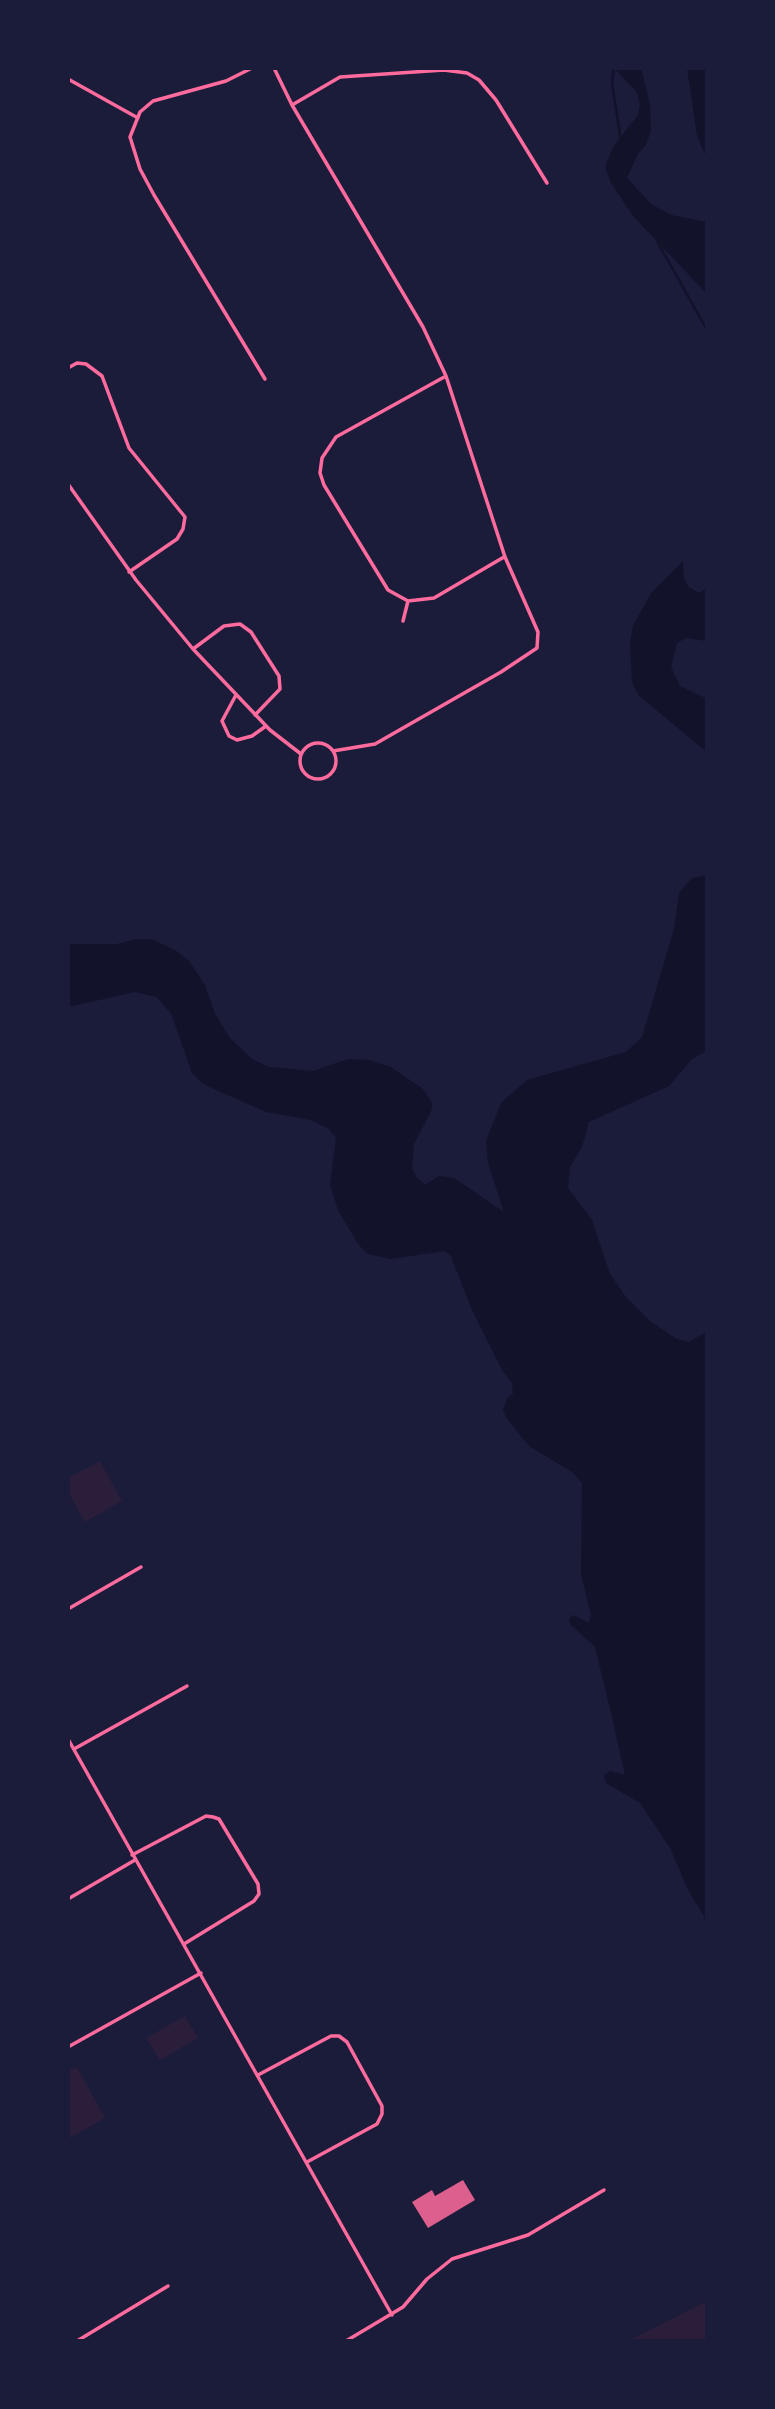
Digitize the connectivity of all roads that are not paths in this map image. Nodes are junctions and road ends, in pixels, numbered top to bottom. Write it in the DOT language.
graph roads {
  1 [pos="251,68"];
  2 [pos="274,68"];
  3 [pos="68,79"];
  4 [pos="292,104"];
  5 [pos="138,118"];
  6 [pos="547,183"];
  7 [pos="68,368"];
  8 [pos="446,376"];
  9 [pos="265,379"];
  10 [pos="68,484"];
  11 [pos="70,491"];
  12 [pos="505,557"];
  13 [pos="129,572"];
  14 [pos="408,601"];
  15 [pos="403,621"];
  16 [pos="193,649"];
  17 [pos="236,695"];
  18 [pos="255,715"];
  19 [pos="266,726"];
  20 [pos="333,751"];
  21 [pos="301,754"];
  22 [pos="141,1567"];
  23 [pos="68,1609"];
  24 [pos="187,1686"];
  25 [pos="68,1740"];
  26 [pos="74,1749"];
  27 [pos="132,1855"];
  28 [pos="135,1860"];
  29 [pos="68,1899"];
  30 [pos="184,1944"];
  31 [pos="201,1973"];
  32 [pos="68,2047"];
  33 [pos="258,2075"];
  34 [pos="307,2162"];
  35 [pos="604,2190"];
  36 [pos="168,2286"];
  37 [pos="392,2315"];
  38 [pos="77,2341"];
  39 [pos="346,2341"];
  1 -- 5 [label="street"];
  2 -- 4 [label="street"];
  3 -- 5 [label="street"];
  4 -- 6 [label="street"];
  4 -- 8 [label="street"];
  5 -- 9 [label="street"];
  7 -- 13 [label="street"];
  8 -- 12 [label="street"];
  8 -- 14 [label="street"];
  10 -- 11 [label="street"];
  11 -- 13 [label="street"];
  12 -- 14 [label="street"];
  12 -- 20 [label="street"];
  13 -- 16 [label="street"];
  14 -- 15 [label="street"];
  16 -- 17 [label="street"];
  16 -- 18 [label="street"];
  17 -- 18 [label="street"];
  17 -- 19 [label="street"];
  18 -- 19 [label="street"];
  19 -- 21 [label="street"];
  20 -- 21 [label="street"];
  20 -- 21 [label="street"];
  22 -- 23 [label="street"];
  24 -- 26 [label="street"];
  25 -- 26 [label="street"];
  26 -- 27 [label="street"];
  27 -- 28 [label="street"];
  27 -- 30 [label="street"];
  28 -- 29 [label="street"];
  28 -- 30 [label="street"];
  30 -- 31 [label="street"];
  31 -- 32 [label="street"];
  31 -- 33 [label="street"];
  33 -- 34 [label="street"];
  33 -- 34 [label="street"];
  34 -- 37 [label="street"];
  35 -- 37 [label="street"];
  36 -- 38 [label="street"];
  37 -- 39 [label="street"];
}
